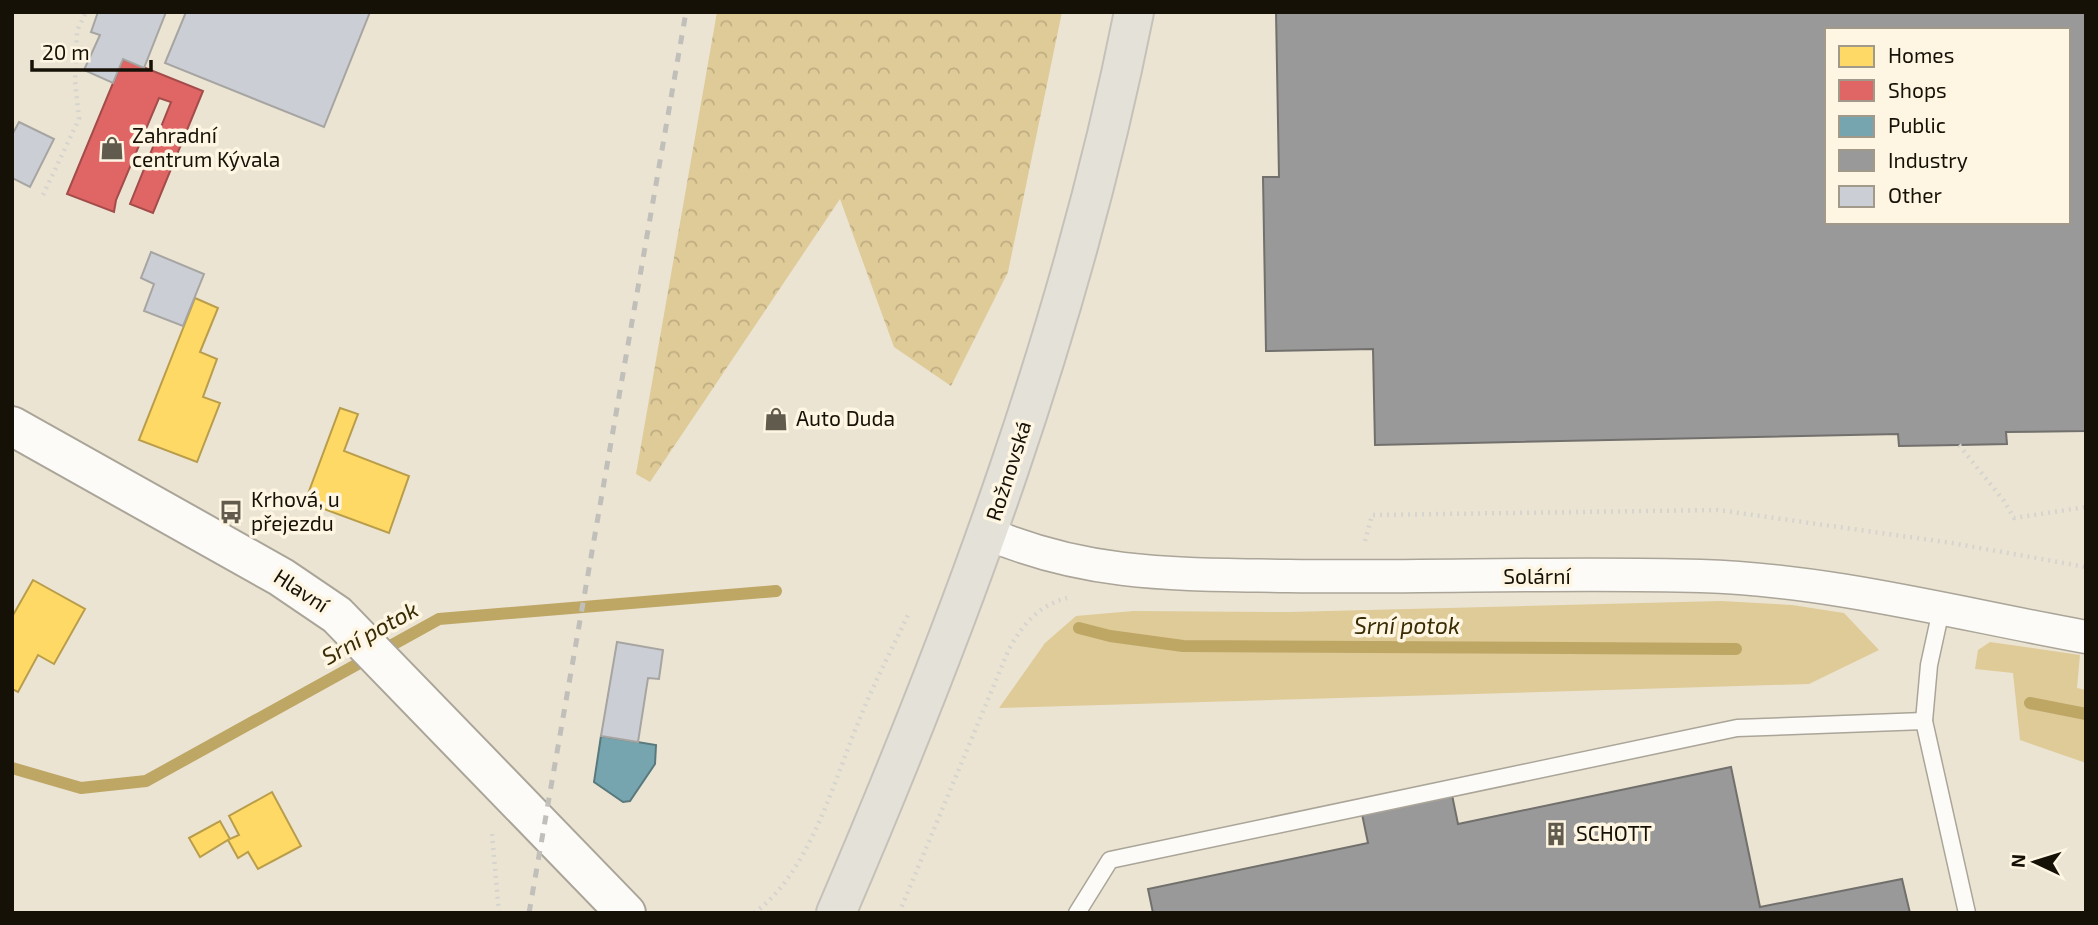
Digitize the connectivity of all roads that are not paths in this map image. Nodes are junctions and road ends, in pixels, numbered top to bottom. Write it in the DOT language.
graph roads {
  1 [pos="1134,12"];
  2 [pos="12,426"];
  3 [pos="989,534"];
  4 [pos="1941,610"];
  5 [pos="2086,637"];
  6 [pos="1923,721"];
  7 [pos="626,913"];
  8 [pos="836,913"];
  9 [pos="1077,913"];
  10 [pos="1967,913"];
  1 -- 3 [label="main road, Rožnovská"];
  2 -- 7 [label="street, Hlavní"];
  3 -- 4 [label="street, Solární"];
  3 -- 8 [label="main road, Rožnovská"];
  4 -- 5 [label="street, Solární"];
  4 -- 6 [label="lane"];
  6 -- 9 [label="lane"];
  6 -- 10 [label="lane"];
}
